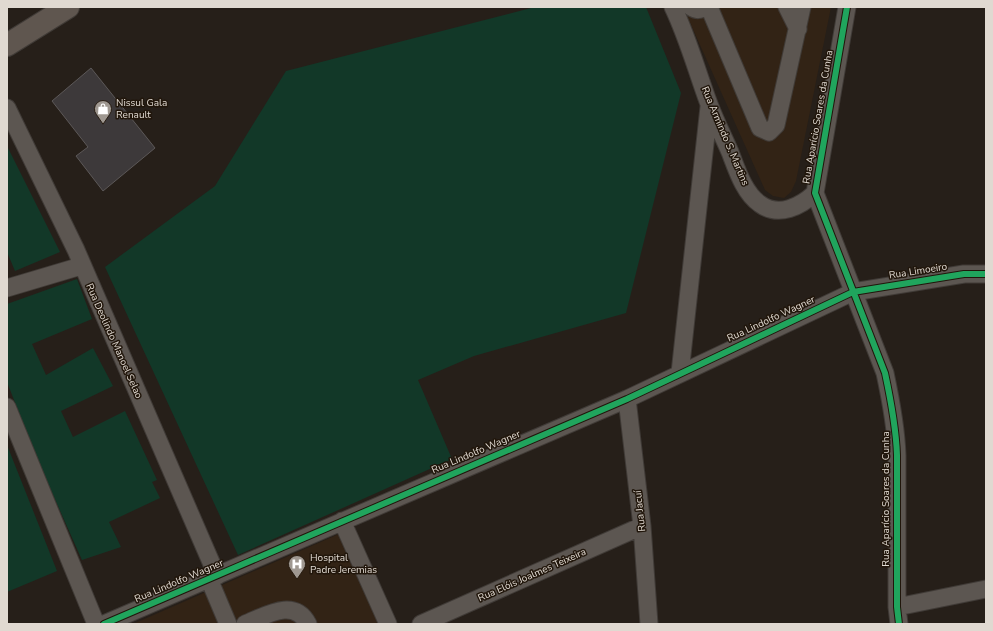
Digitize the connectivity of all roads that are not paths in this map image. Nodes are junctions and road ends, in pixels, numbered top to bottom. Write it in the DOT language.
graph roads {
  1 [pos="68,7"];
  2 [pos="673,7"];
  3 [pos="691,7"];
  4 [pos="707,7"];
  5 [pos="787,7"];
  6 [pos="802,7"];
  7 [pos="847,7"];
  8 [pos="798,29"];
  9 [pos="7,45"];
  10 [pos="710,105"];
  11 [pos="7,108"];
  12 [pos="815,193"];
  13 [pos="81,266"];
  14 [pos="986,274"];
  15 [pos="7,288"];
  16 [pos="852,292"];
  17 [pos="680,373"];
  18 [pos="627,399"];
  19 [pos="7,406"];
  20 [pos="342,521"];
  21 [pos="642,526"];
  22 [pos="213,577"];
  23 [pos="986,589"];
  24 [pos="897,607"];
  25 [pos="96,624"];
  26 [pos="104,624"];
  27 [pos="228,624"];
  28 [pos="245,624"];
  29 [pos="308,624"];
  30 [pos="388,624"];
  31 [pos="421,624"];
  32 [pos="649,624"];
  33 [pos="899,624"];
  1 -- 9 [label="main road"];
  2 -- 10 [label="street, Rua Armindo S. Martins"];
  3 -- 4 [label="street"];
  4 -- 8 [label="street"];
  5 -- 8 [label="street"];
  6 -- 8 [label="street"];
  7 -- 12 [label="street, Rua Aparício Soares da Cunha"];
  10 -- 12 [label="street, Rua Armindo S. Martins"];
  10 -- 17 [label="street"];
  11 -- 13 [label="street, Rua Deolindo Manoel Selao"];
  12 -- 16 [label="street, Rua Aparício Soares da Cunha"];
  13 -- 15 [label="street"];
  13 -- 22 [label="street, Rua Deolindo Manoel Selao"];
  14 -- 16 [label="street, Rua Limoeiro"];
  16 -- 17 [label="street, Rua Lindolfo Wagner"];
  16 -- 24 [label="street, Rua Aparício Soares da Cunha"];
  17 -- 18 [label="street, Rua Lindolfo Wagner"];
  18 -- 20 [label="street, Rua Lindolfo Wagner"];
  18 -- 21 [label="street, Rua Jacuí"];
  19 -- 25 [label="street"];
  20 -- 22 [label="street, Rua Lindolfo Wagner"];
  20 -- 30 [label="street"];
  21 -- 31 [label="street, Rua Elóis Joalmes Teixeira"];
  21 -- 32 [label="street, Rua Jacuí"];
  22 -- 26 [label="street, Rua Lindolfo Wagner"];
  22 -- 27 [label="street, Rua Deolindo Manoel Selao"];
  23 -- 24 [label="street"];
  24 -- 33 [label="street, Rua Aparício Soares da Cunha"];
  28 -- 29 [label="street"];
}
